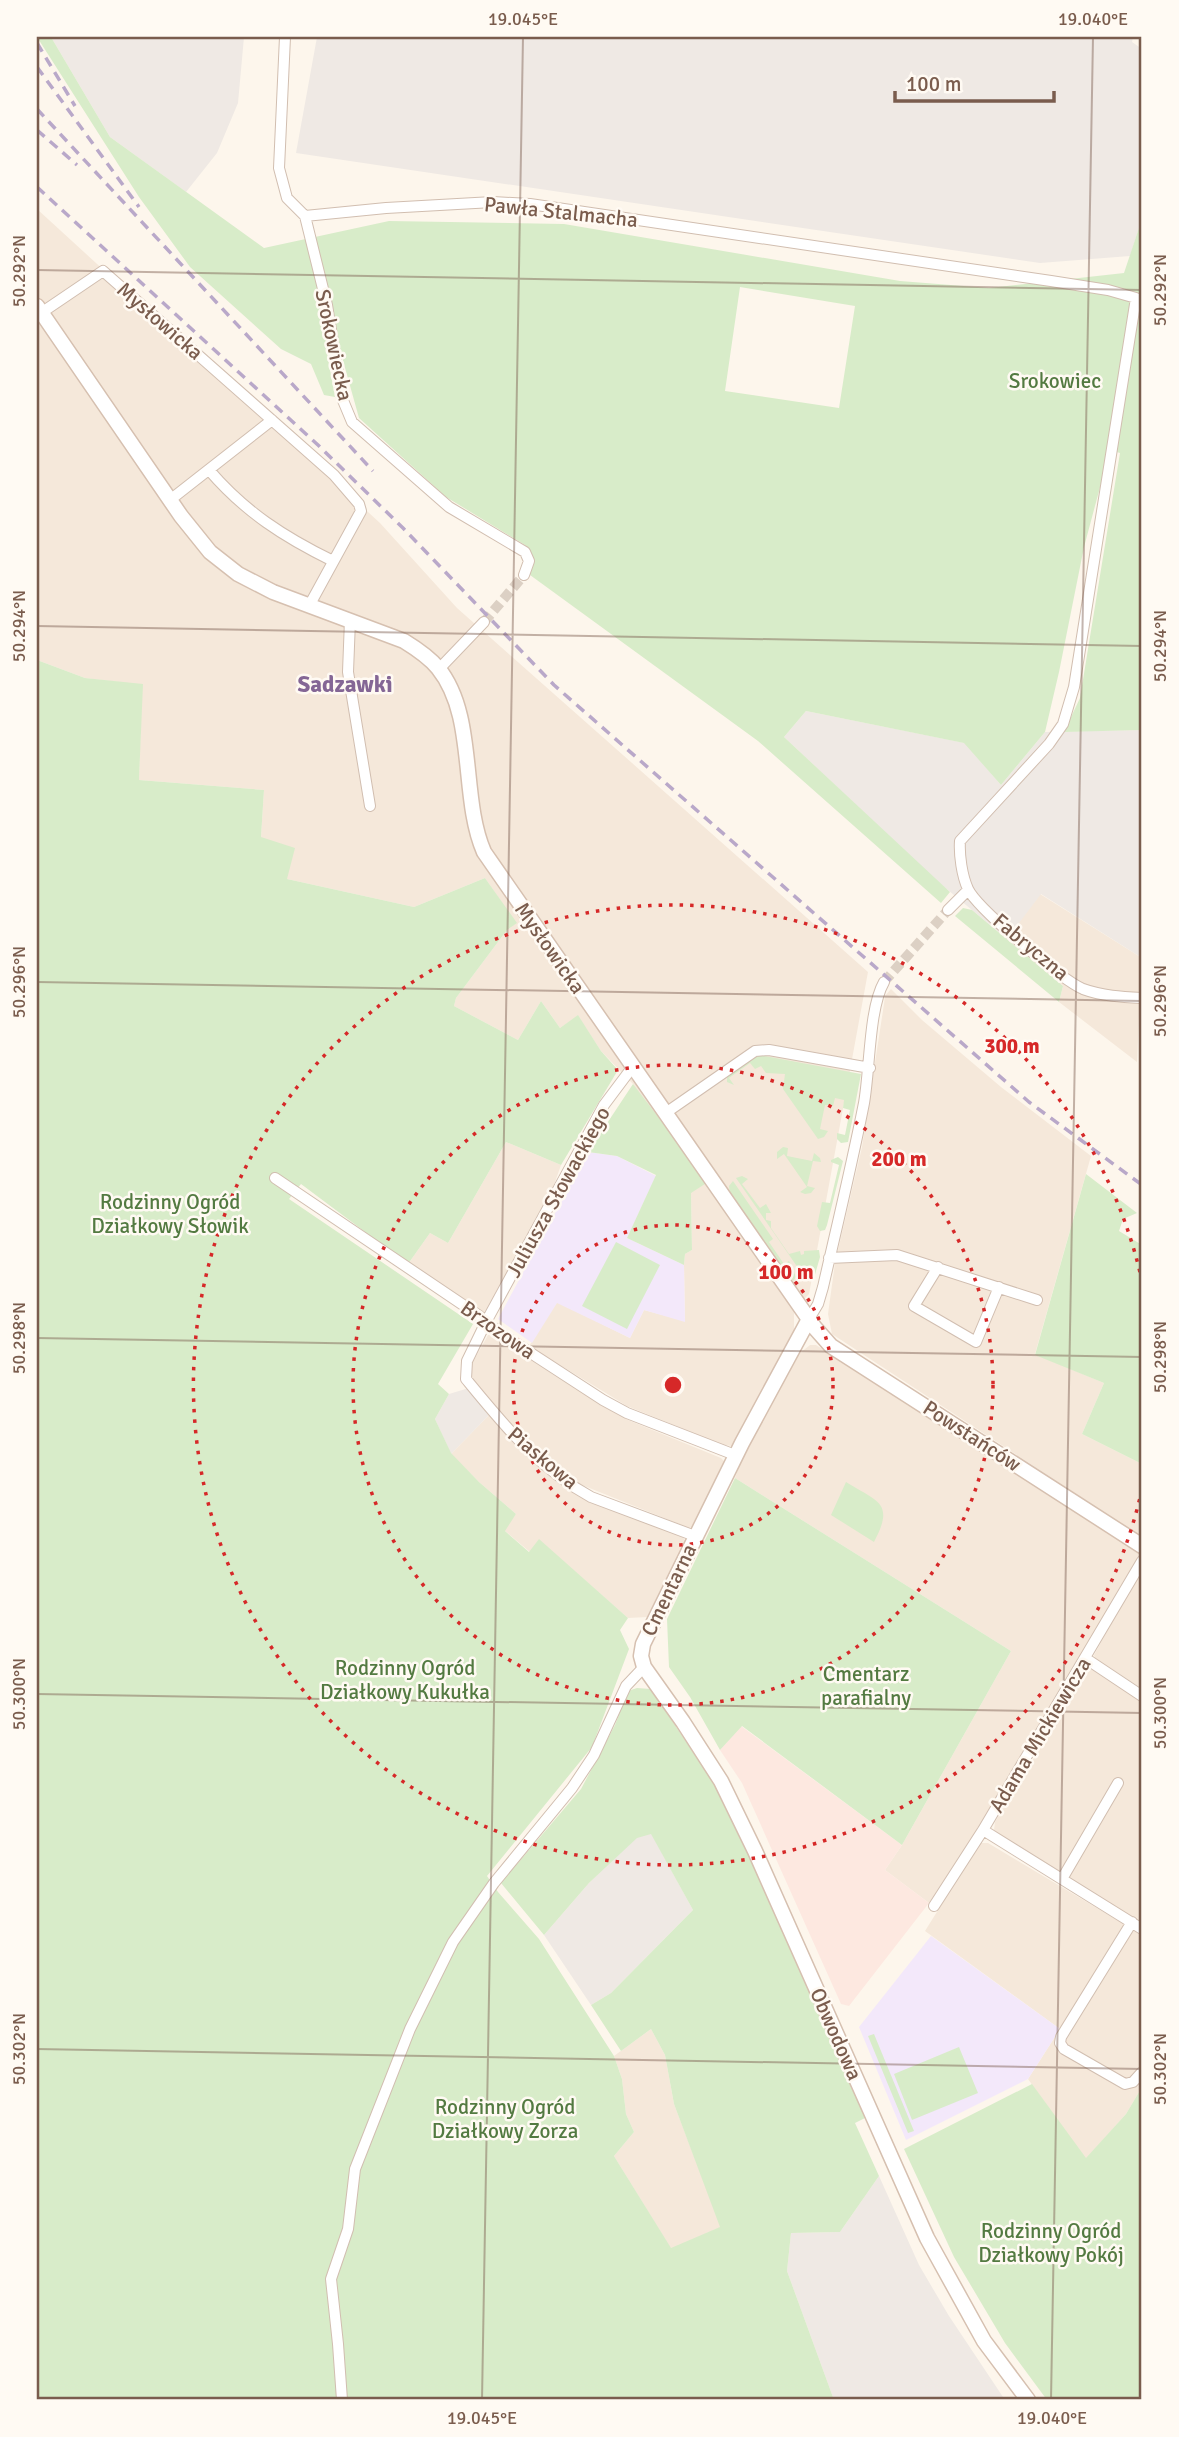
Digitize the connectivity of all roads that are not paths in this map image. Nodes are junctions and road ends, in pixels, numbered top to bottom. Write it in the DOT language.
graph roads {
  1 [pos="285,37"];
  2 [pos="305,216"];
  3 [pos="39,309"];
  4 [pos="272,420"];
  5 [pos="209,470"];
  6 [pos="170,500"];
  7 [pos="333,561"];
  8 [pos="524,575"];
  9 [pos="309,606"];
  10 [pos="350,620"];
  11 [pos="484,622"];
  12 [pos="439,669"];
  13 [pos="370,806"];
  14 [pos="968,890"];
  15 [pos="948,910"];
  16 [pos="884,982"];
  17 [pos="1142,998"];
  18 [pos="634,1065"];
  19 [pos="870,1068"];
  20 [pos="667,1112"];
  21 [pos="275,1178"];
  22 [pos="829,1258"];
  23 [pos="938,1267"];
  24 [pos="999,1287"];
  25 [pos="1037,1300"];
  26 [pos="809,1319"];
  27 [pos="486,1322"];
  28 [pos="735,1455"];
  29 [pos="695,1535"];
  30 [pos="1142,1546"];
  31 [pos="1142,1562"];
  32 [pos="1085,1658"];
  33 [pos="644,1667"];
  34 [pos="1142,1696"];
  35 [pos="1118,1783"];
  36 [pos="983,1830"];
  37 [pos="1062,1879"];
  38 [pos="934,1906"];
  39 [pos="1132,1922"];
  40 [pos="1142,1928"];
  41 [pos="1142,2072"];
  42 [pos="341,2400"];
  43 [pos="1028,2400"];
  1 -- 2 [label="street, Srokowiecka"];
  2 -- 8 [label="street, Srokowiecka"];
  2 -- 14 [label="street, Pawła Stalmacha"];
  3 -- 4 [label="street, Mysłowicka"];
  3 -- 6 [label="street, Mysłowicka"];
  4 -- 5 [label="street"];
  4 -- 7 [label="street, Mysłowicka"];
  5 -- 6 [label="street"];
  5 -- 7 [label="street"];
  6 -- 9 [label="street, Mysłowicka"];
  7 -- 9 [label="street, Mysłowicka"];
  9 -- 10 [label="street, Mysłowicka"];
  10 -- 12 [label="street, Mysłowicka"];
  10 -- 13 [label="street"];
  11 -- 12 [label="street"];
  12 -- 18 [label="street, Mysłowicka"];
  14 -- 15 [label="street"];
  14 -- 17 [label="street, Fabryczna"];
  16 -- 19 [label="street"];
  18 -- 20 [label="street, Mysłowicka"];
  18 -- 27 [label="street, Juliusza Słowackiego"];
  19 -- 20 [label="street"];
  19 -- 22 [label="street"];
  20 -- 26 [label="street, Mysłowicka"];
  21 -- 27 [label="street, Brzozowa"];
  22 -- 23 [label="street"];
  22 -- 26 [label="street"];
  23 -- 24 [label="street"];
  23 -- 24 [label="street"];
  24 -- 25 [label="street"];
  26 -- 28 [label="street, Cmentarna"];
  26 -- 30 [label="street, Powstańców"];
  27 -- 28 [label="street, Brzozowa"];
  27 -- 29 [label="street, Piaskowa"];
  28 -- 29 [label="street, Cmentarna"];
  29 -- 33 [label="street, Cmentarna"];
  31 -- 32 [label="street, Adama Mickiewicza"];
  32 -- 34 [label="street"];
  32 -- 36 [label="street, Adama Mickiewicza"];
  33 -- 42 [label="street, Cmentarna"];
  33 -- 43 [label="street, Obwodowa"];
  35 -- 37 [label="street"];
  36 -- 37 [label="street"];
  36 -- 38 [label="street, Adama Mickiewicza"];
  37 -- 39 [label="street"];
  39 -- 40 [label="street"];
  39 -- 41 [label="street"];
}
